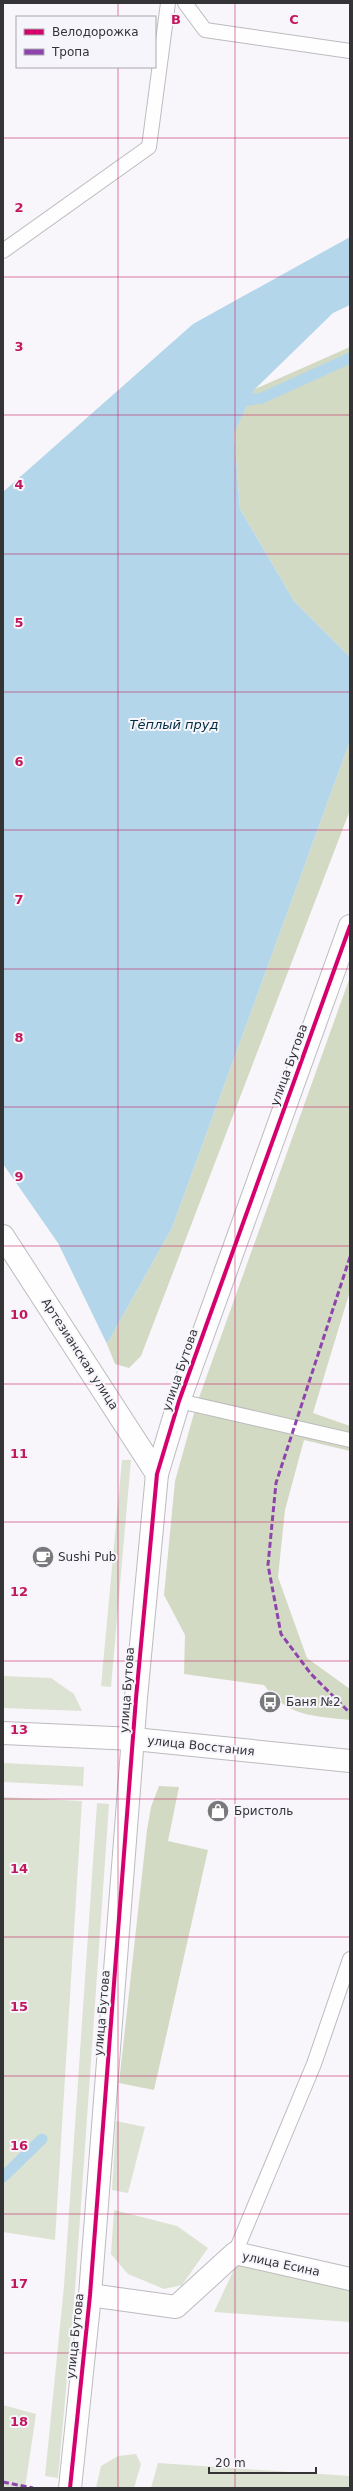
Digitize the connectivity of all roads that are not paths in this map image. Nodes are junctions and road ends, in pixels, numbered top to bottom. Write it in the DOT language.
graph roads {
  1 [pos="168,3"];
  2 [pos="186,3"];
  3 [pos="350,51"];
  4 [pos="3,251"];
  5 [pos="350,926"];
  6 [pos="3,1236"];
  7 [pos="179,1401"];
  8 [pos="350,1440"];
  9 [pos="157,1474"];
  10 [pos="3,1734"];
  11 [pos="134,1739"];
  12 [pos="350,1761"];
  13 [pos="350,1959"];
  14 [pos="235,2253"];
  15 [pos="350,2279"];
  16 [pos="90,2295"];
  17 [pos="70,2488"];
  1 -- 4 [label="lane"];
  2 -- 3 [label="lane"];
  5 -- 7 [label="street, улица Бутова"];
  6 -- 9 [label="street, Артезианская улица"];
  7 -- 8 [label="lane"];
  7 -- 9 [label="street, улица Бутова"];
  9 -- 11 [label="street, улица Бутова"];
  10 -- 11 [label="street, улица Восстания"];
  11 -- 12 [label="street, улица Восстания"];
  11 -- 16 [label="street, улица Бутова"];
  13 -- 14 [label="lane"];
  14 -- 15 [label="street, улица Есина"];
  14 -- 16 [label="street, улица Есина"];
  16 -- 17 [label="street, улица Бутова"];
}
